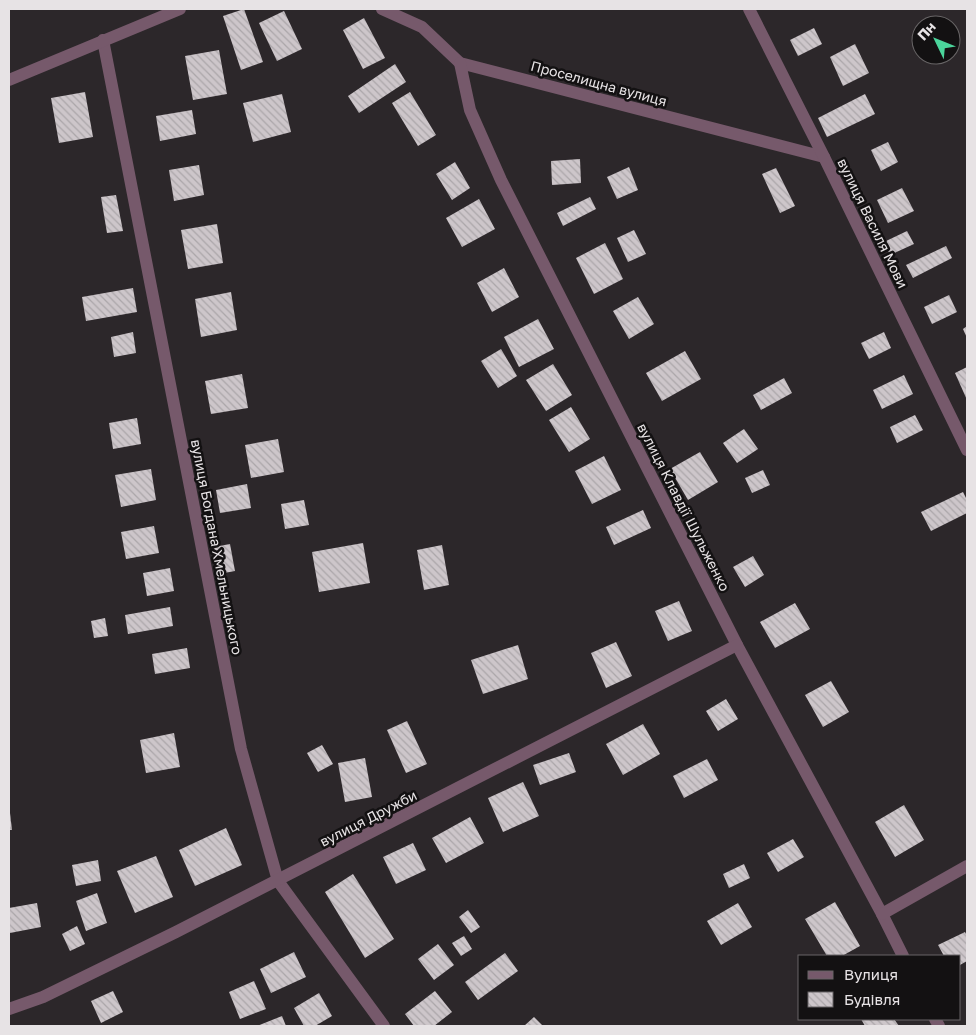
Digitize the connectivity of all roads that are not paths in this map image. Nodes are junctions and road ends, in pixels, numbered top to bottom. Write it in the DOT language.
graph roads {
  1 [pos="180,9"];
  2 [pos="382,9"];
  3 [pos="750,9"];
  4 [pos="103,40"];
  5 [pos="460,63"];
  6 [pos="9,80"];
  7 [pos="824,157"];
  8 [pos="967,450"];
  9 [pos="737,646"];
  10 [pos="967,866"];
  11 [pos="278,881"];
  12 [pos="882,914"];
  13 [pos="902,955"];
  14 [pos="9,1009"];
  15 [pos="384,1026"];
  1 -- 4 [label="street"];
  2 -- 5 [label="street, Проселищна вулиця"];
  3 -- 7 [label="street, вулиця Василя Мови"];
  4 -- 6 [label="street"];
  4 -- 11 [label="street, вулиця Богдана Хмельницького"];
  5 -- 7 [label="street, Проселищна вулиця"];
  5 -- 9 [label="street, вулиця Клавдії Шульженко"];
  7 -- 8 [label="street, вулиця Василя Мови"];
  9 -- 11 [label="street, вулиця Дружби"];
  9 -- 12 [label="street, вулиця Клавдії Шульженко"];
  10 -- 12 [label="street"];
  11 -- 14 [label="street, вулиця Дружби"];
  11 -- 15 [label="street, вулиця Богдана Хмельницького"];
  12 -- 13 [label="street, вулиця Клавдії Шульженко"];
}
